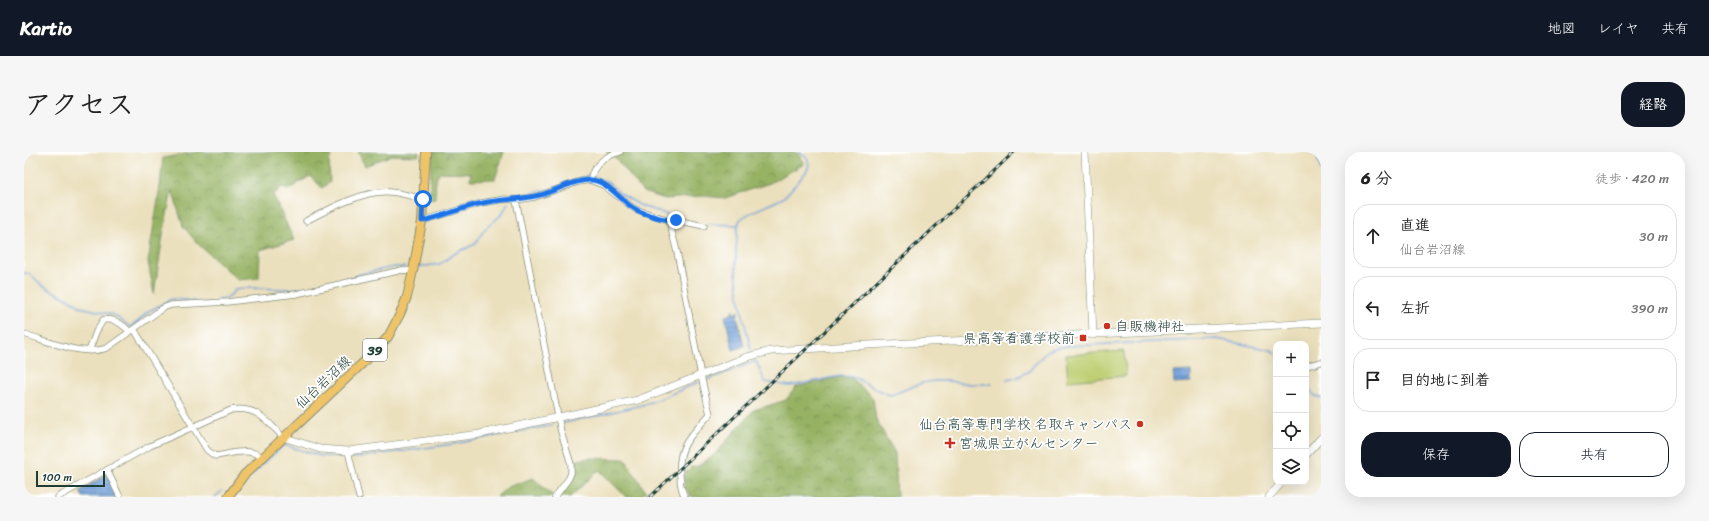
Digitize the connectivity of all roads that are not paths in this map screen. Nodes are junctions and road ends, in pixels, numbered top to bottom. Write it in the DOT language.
graph roads {
  1 [pos="426,152"];
  2 [pos="620,152"];
  3 [pos="1085,152"];
  4 [pos="591,176"];
  5 [pos="423,199"];
  6 [pos="516,200"];
  7 [pos="669,220"];
  8 [pos="306,221"];
  9 [pos="422,221"];
  10 [pos="704,226"];
  11 [pos="413,271"];
  12 [pos="1321,323"];
  13 [pos="132,331"];
  14 [pos="24,334"];
  15 [pos="1093,335"];
  16 [pos="89,351"];
  17 [pos="1321,362"];
  18 [pos="1309,365"];
  19 [pos="701,376"];
  20 [pos="558,418"];
  21 [pos="192,426"];
  22 [pos="284,437"];
  23 [pos="1321,438"];
  24 [pos="348,451"];
  25 [pos="1309,452"];
  26 [pos="262,457"];
  27 [pos="107,470"];
  28 [pos="1279,485"];
  29 [pos="58,497"];
  30 [pos="120,497"];
  31 [pos="228,497"];
  32 [pos="359,497"];
  33 [pos="555,497"];
  34 [pos="685,497"];
  35 [pos="1269,497"];
  1 -- 5 [label="main road, 仙台岩沼線 / 39"];
  2 -- 4 [label="street"];
  3 -- 15 [label="street"];
  4 -- 6 [label="street"];
  4 -- 7 [label="street"];
  5 -- 8 [label="street"];
  5 -- 9 [label="main road, 仙台岩沼線 / 39"];
  6 -- 9 [label="street"];
  6 -- 20 [label="street"];
  7 -- 10 [label="street"];
  7 -- 19 [label="street"];
  9 -- 11 [label="main road, 仙台岩沼線 / 39"];
  11 -- 13 [label="street"];
  11 -- 22 [label="main road, 仙台岩沼線 / 39"];
  12 -- 15 [label="street"];
  13 -- 16 [label="street"];
  13 -- 16 [label="street"];
  13 -- 21 [label="street"];
  14 -- 16 [label="street"];
  15 -- 19 [label="street"];
  17 -- 18 [label="street"];
  19 -- 20 [label="street"];
  19 -- 34 [label="street"];
  20 -- 24 [label="street"];
  20 -- 33 [label="street"];
  21 -- 22 [label="street"];
  21 -- 26 [label="street"];
  21 -- 27 [label="street"];
  22 -- 24 [label="street"];
  22 -- 26 [label="main road, 仙台岩沼線 / 39"];
  23 -- 25 [label="street"];
  24 -- 32 [label="street"];
  26 -- 31 [label="main road, 仙台岩沼線 / 39"];
  27 -- 29 [label="street"];
  27 -- 30 [label="street"];
  28 -- 35 [label="street"];
}
